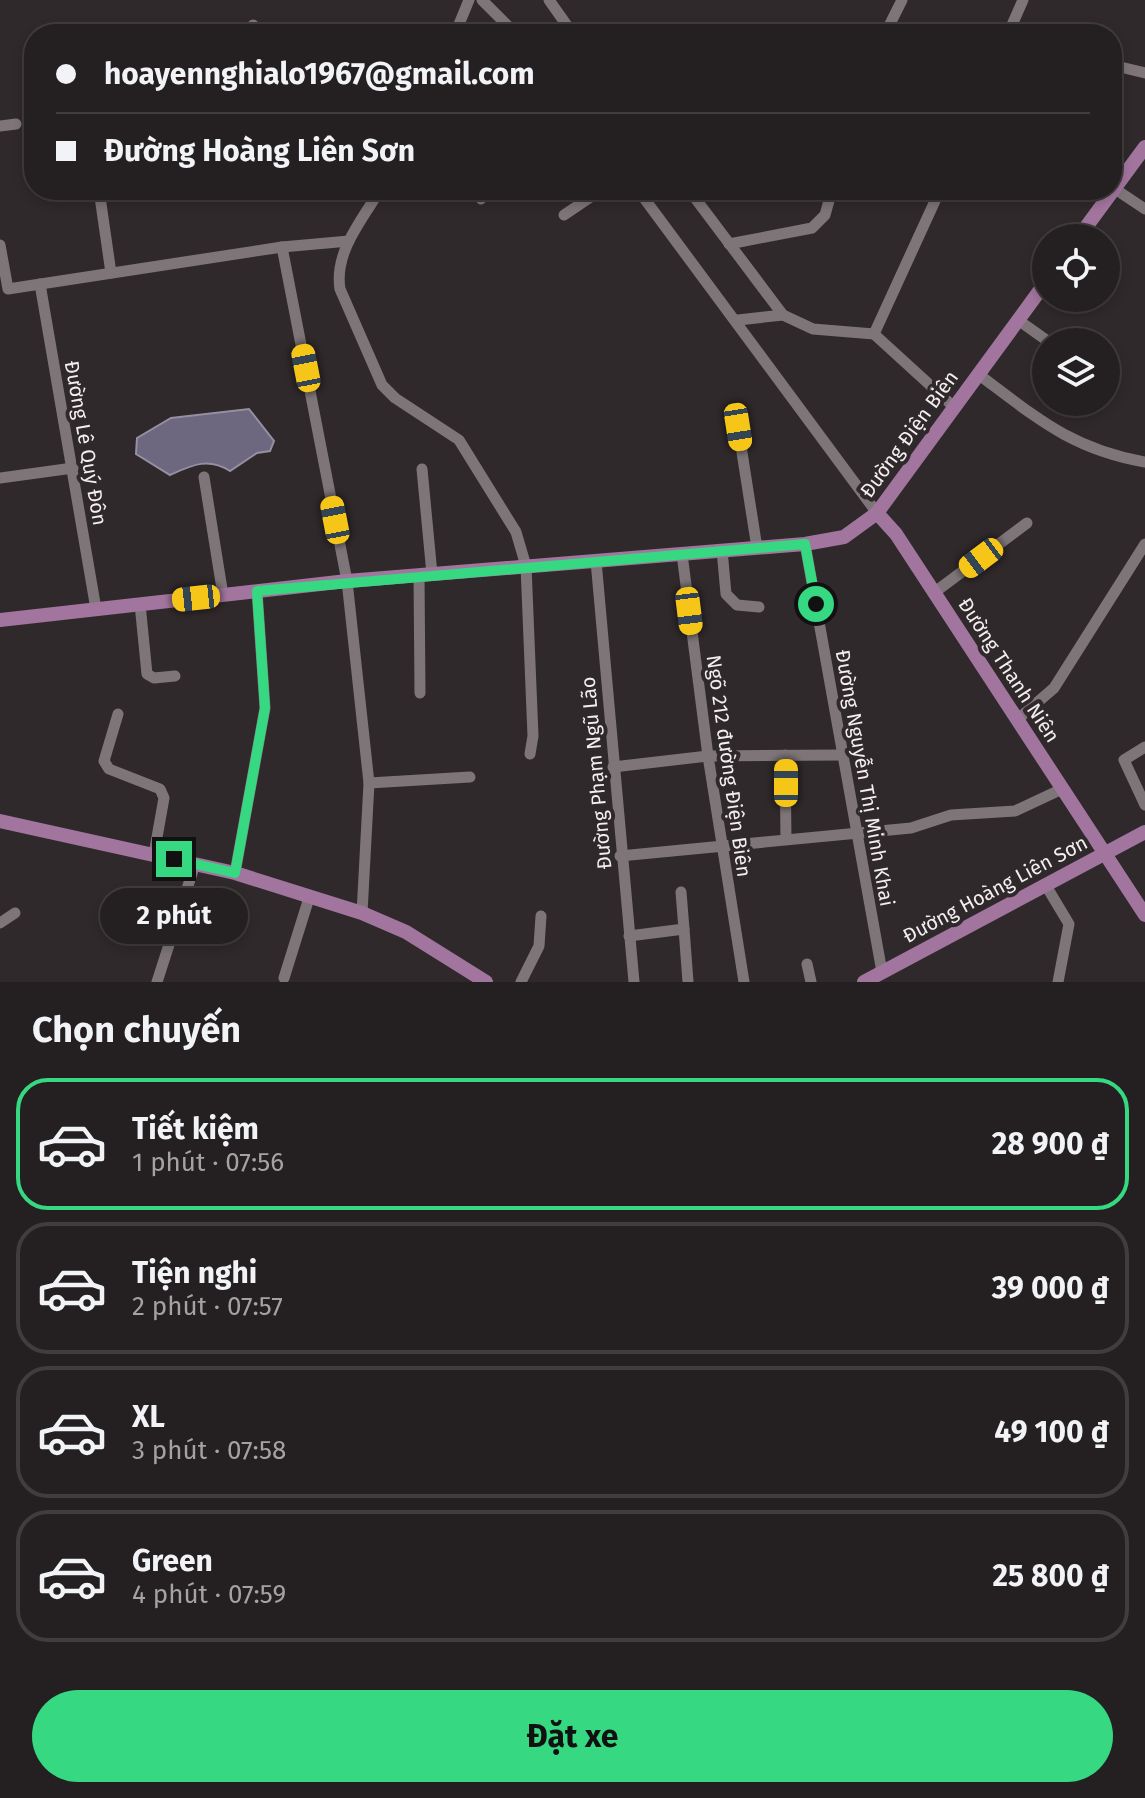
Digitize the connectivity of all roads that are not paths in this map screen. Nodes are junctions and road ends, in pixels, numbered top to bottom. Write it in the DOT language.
graph roads {
  1 [pos="469,0"];
  2 [pos="482,0"];
  3 [pos="549,0"];
  4 [pos="902,0"];
  5 [pos="1023,0"];
  6 [pos="459,24"];
  7 [pos="506,24"];
  8 [pos="566,24"];
  9 [pos="890,24"];
  10 [pos="1012,24"];
  11 [pos="1122,67"];
  12 [pos="1145,73"];
  13 [pos="16,124"];
  14 [pos="0,126"];
  15 [pos="1145,147"];
  16 [pos="1122,179"];
  17 [pos="1122,194"];
  18 [pos="100,200"];
  19 [pos="374,200"];
  20 [pos="586,200"];
  21 [pos="646,200"];
  22 [pos="696,200"];
  23 [pos="829,200"];
  24 [pos="935,200"];
  25 [pos="1107,200"];
  26 [pos="1145,209"];
  27 [pos="564,215"];
  28 [pos="1089,224"];
  29 [pos="349,241"];
  30 [pos="729,244"];
  31 [pos="0,245"];
  32 [pos="282,247"];
  33 [pos="111,273"];
  34 [pos="40,284"];
  35 [pos="4,290"];
  36 [pos="1032,301"];
  37 [pos="783,315"];
  38 [pos="738,320"];
  39 [pos="1018,320"];
  40 [pos="1032,330"];
  41 [pos="874,334"];
  42 [pos="978,374"];
  43 [pos="954,407"];
  44 [pos="738,427"];
  45 [pos="1145,462"];
  46 [pos="73,468"];
  47 [pos="422,469"];
  48 [pos="204,477"];
  49 [pos="0,478"];
  50 [pos="877,513"];
  51 [pos="1027,523"];
  52 [pos="805,544"];
  53 [pos="1145,544"];
  54 [pos="757,548"];
  55 [pos="722,550"];
  56 [pos="682,554"];
  57 [pos="596,561"];
  58 [pos="526,566"];
  59 [pos="426,574"];
  60 [pos="347,581"];
  61 [pos="257,591"];
  62 [pos="935,592"];
  63 [pos="223,595"];
  64 [pos="140,604"];
  65 [pos="759,607"];
  66 [pos="96,609"];
  67 [pos="0,620"];
  68 [pos="175,676"];
  69 [pos="420,693"];
  70 [pos="118,714"];
  71 [pos="1018,719"];
  72 [pos="1145,747"];
  73 [pos="530,754"];
  74 [pos="785,755"];
  75 [pos="843,755"];
  76 [pos="708,756"];
  77 [pos="613,767"];
  78 [pos="470,777"];
  79 [pos="369,783"];
  80 [pos="1062,789"];
  81 [pos="1145,805"];
  82 [pos="0,821"];
  83 [pos="856,831"];
  84 [pos="1145,832"];
  85 [pos="786,839"];
  86 [pos="721,845"];
  87 [pos="1103,853"];
  88 [pos="154,854"];
  89 [pos="620,856"];
  90 [pos="195,864"];
  91 [pos="235,873"];
  92 [pos="1045,884"];
  93 [pos="681,892"];
  94 [pos="186,894"];
  95 [pos="309,898"];
  96 [pos="15,913"];
  97 [pos="362,913"];
  98 [pos="1145,915"];
  99 [pos="541,916"];
  100 [pos="221,917"];
  101 [pos="0,923"];
  102 [pos="684,929"];
  103 [pos="629,936"];
  104 [pos="807,964"];
  105 [pos="882,972"];
  106 [pos="284,978"];
  107 [pos="157,982"];
  108 [pos="486,982"];
  109 [pos="521,982"];
  110 [pos="634,982"];
  111 [pos="688,982"];
  112 [pos="744,982"];
  113 [pos="811,982"];
  114 [pos="864,982"];
  115 [pos="1058,982"];
  1 -- 6 [label="street"];
  2 -- 7 [label="street"];
  3 -- 8 [label="street"];
  4 -- 9 [label="street"];
  5 -- 10 [label="street"];
  11 -- 12 [label="street"];
  13 -- 14 [label="street"];
  15 -- 16 [label="main road"];
  17 -- 26 [label="street"];
  18 -- 33 [label="street"];
  19 -- 29 [label="street"];
  20 -- 27 [label="street"];
  21 -- 38 [label="street"];
  22 -- 30 [label="street"];
  23 -- 30 [label="street"];
  24 -- 41 [label="street"];
  25 -- 28 [label="main road"];
  29 -- 32 [label="street"];
  29 -- 58 [label="street"];
  30 -- 37 [label="street"];
  31 -- 35 [label="street"];
  32 -- 33 [label="street"];
  32 -- 60 [label="street"];
  33 -- 34 [label="street"];
  34 -- 35 [label="street"];
  34 -- 46 [label="street, Đường Lê Quý Đôn"];
  36 -- 39 [label="main road, Đường Điện Biên"];
  37 -- 38 [label="street"];
  37 -- 41 [label="street"];
  38 -- 50 [label="street"];
  39 -- 40 [label="street"];
  39 -- 42 [label="main road, Đường Điện Biên"];
  41 -- 43 [label="street"];
  42 -- 43 [label="main road, Đường Điện Biên"];
  42 -- 45 [label="street"];
  43 -- 50 [label="main road, Đường Điện Biên"];
  44 -- 54 [label="street"];
  46 -- 49 [label="street"];
  46 -- 66 [label="street, Đường Lê Quý Đôn"];
  47 -- 59 [label="street"];
  48 -- 63 [label="street"];
  50 -- 52 [label="main road, Đường Điện Biên"];
  50 -- 62 [label="main road, Đường Thanh Niên"];
  51 -- 62 [label="street"];
  52 -- 54 [label="main road, Đường Điện Biên"];
  52 -- 75 [label="street, Đường Nguyễn Thị Minh Khai"];
  53 -- 71 [label="street"];
  54 -- 55 [label="main road, Đường Điện Biên"];
  55 -- 56 [label="main road, Đường Điện Biên"];
  55 -- 65 [label="street"];
  56 -- 57 [label="main road, Đường Điện Biên"];
  56 -- 76 [label="street, Ngõ 212 đường Điện Biên"];
  57 -- 58 [label="main road, Đường Điện Biên"];
  57 -- 77 [label="street, Đường Phạm Ngũ Lão"];
  58 -- 59 [label="main road, Đường Điện Biên"];
  58 -- 73 [label="street"];
  59 -- 60 [label="main road, Đường Điện Biên"];
  59 -- 69 [label="street"];
  60 -- 61 [label="main road, Đường Điện Biên"];
  60 -- 79 [label="street"];
  61 -- 63 [label="main road, Đường Điện Biên"];
  61 -- 91 [label="street"];
  62 -- 71 [label="main road, Đường Thanh Niên"];
  63 -- 64 [label="main road, Đường Điện Biên"];
  64 -- 66 [label="main road, Đường Điện Biên"];
  64 -- 68 [label="street"];
  66 -- 67 [label="main road, Đường Điện Biên"];
  70 -- 88 [label="street"];
  71 -- 80 [label="main road, Đường Thanh Niên"];
  72 -- 81 [label="street"];
  74 -- 75 [label="street"];
  74 -- 76 [label="street"];
  74 -- 85 [label="street"];
  75 -- 83 [label="street, Đường Nguyễn Thị Minh Khai"];
  76 -- 77 [label="street"];
  76 -- 86 [label="street, Ngõ 212 đường Điện Biên"];
  77 -- 89 [label="street, Đường Phạm Ngũ Lão"];
  78 -- 79 [label="street"];
  79 -- 97 [label="street"];
  80 -- 83 [label="street"];
  80 -- 87 [label="main road, Đường Thanh Niên"];
  82 -- 88 [label="main road"];
  83 -- 85 [label="street"];
  83 -- 105 [label="street, Đường Nguyễn Thị Minh Khai"];
  84 -- 87 [label="main road, Đường Hoàng Liên Sơn"];
  85 -- 86 [label="street"];
  86 -- 89 [label="street"];
  86 -- 112 [label="street, Ngõ 212 đường Điện Biên"];
  87 -- 92 [label="main road, Đường Hoàng Liên Sơn"];
  87 -- 98 [label="main road, Đường Thanh Niên"];
  88 -- 90 [label="main road"];
  89 -- 103 [label="street, Đường Phạm Ngũ Lão"];
  90 -- 91 [label="main road"];
  90 -- 94 [label="street"];
  91 -- 95 [label="main road"];
  92 -- 105 [label="main road, Đường Hoàng Liên Sơn"];
  92 -- 115 [label="street"];
  93 -- 102 [label="street"];
  94 -- 100 [label="street"];
  94 -- 107 [label="street"];
  95 -- 97 [label="main road"];
  95 -- 106 [label="street"];
  96 -- 101 [label="street"];
  97 -- 108 [label="main road"];
  99 -- 109 [label="street"];
  102 -- 103 [label="street"];
  102 -- 111 [label="street"];
  103 -- 110 [label="street, Đường Phạm Ngũ Lão"];
  104 -- 113 [label="street"];
  105 -- 114 [label="main road, Đường Hoàng Liên Sơn"];
}
